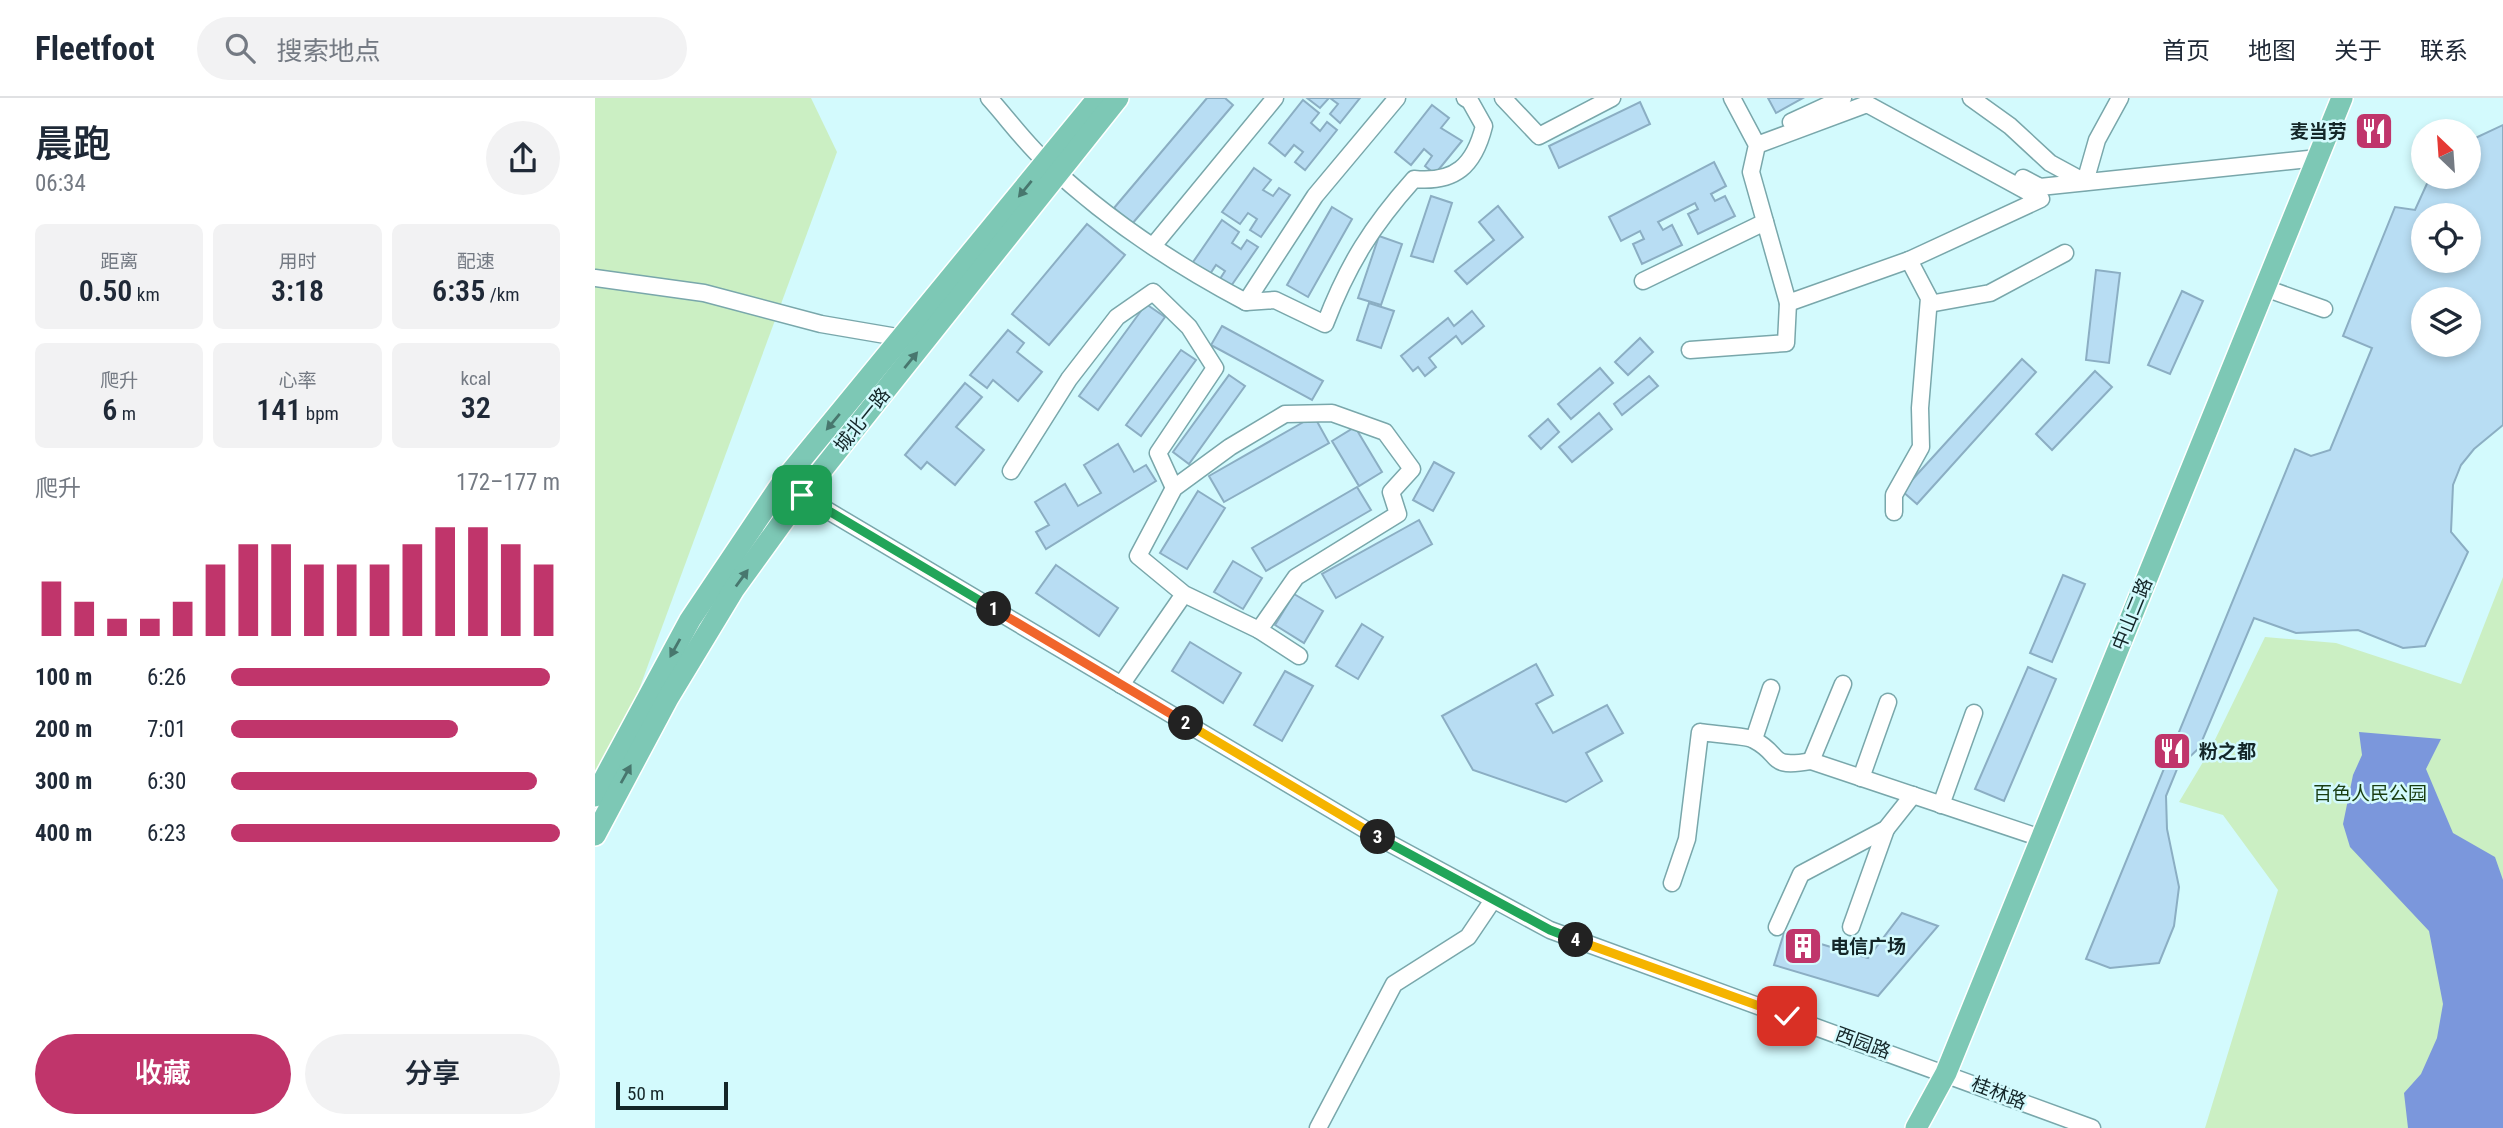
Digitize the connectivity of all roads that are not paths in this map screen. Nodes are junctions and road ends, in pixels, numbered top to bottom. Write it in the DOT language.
graph roads {
  1 [pos="989,98"];
  2 [pos="1098,98"];
  3 [pos="1118,98"];
  4 [pos="1275,98"];
  5 [pos="1397,98"];
  6 [pos="1465,98"];
  7 [pos="1503,98"];
  8 [pos="1612,98"];
  9 [pos="1732,98"];
  10 [pos="1737,98"];
  11 [pos="1843,98"];
  12 [pos="1878,98"];
  13 [pos="1971,98"];
  14 [pos="2120,98"];
  15 [pos="2342,98"];
  16 [pos="1757,145"];
  17 [pos="2318,158"];
  18 [pos="1053,167"];
  19 [pos="2085,182"];
  20 [pos="1765,222"];
  21 [pos="1153,246"];
  22 [pos="2065,253"];
  23 [pos="1909,260"];
  24 [pos="595,278"];
  25 [pos="1643,281"];
  26 [pos="2265,288"];
  27 [pos="1246,302"];
  28 [pos="1788,303"];
  29 [pos="1929,304"];
  30 [pos="2324,309"];
  31 [pos="903,338"];
  32 [pos="1690,351"];
  33 [pos="1011,471"];
  34 [pos="782,483"];
  35 [pos="1174,488"];
  36 [pos="802,495"];
  37 [pos="1894,512"];
  38 [pos="1184,594"];
  39 [pos="1259,630"];
  40 [pos="1299,656"];
  41 [pos="1843,684"];
  42 [pos="1121,685"];
  43 [pos="1771,688"];
  44 [pos="1888,702"];
  45 [pos="1974,713"];
  46 [pos="1753,739"];
  47 [pos="1811,761"];
  48 [pos="1861,778"];
  49 [pos="1913,795"];
  50 [pos="595,796"];
  51 [pos="1941,804"];
  52 [pos="1887,829"];
  53 [pos="595,835"];
  54 [pos="2041,838"];
  55 [pos="1672,883"];
  56 [pos="1493,900"];
  57 [pos="1777,927"];
  58 [pos="1851,927"];
  59 [pos="1945,1073"];
  60 [pos="1318,1128"];
  61 [pos="1916,1128"];
  62 [pos="2092,1128"];
  1 -- 18 [label="street"];
  2 -- 18 [label="main road, 城北一路"];
  3 -- 18 [label="main road, 城北一路"];
  4 -- 21 [label="street"];
  5 -- 27 [label="street"];
  6 -- 27 [label="street"];
  7 -- 8 [label="street"];
  9 -- 16 [label="street"];
  10 -- 11 [label="street"];
  12 -- 19 [label="street"];
  13 -- 19 [label="street"];
  14 -- 19 [label="street"];
  15 -- 17 [label="main road, 中山二路"];
  16 -- 20 [label="street"];
  16 -- 23 [label="street"];
  17 -- 19 [label="street"];
  17 -- 26 [label="main road, 中山二路"];
  18 -- 21 [label="street"];
  18 -- 31 [label="main road, 城北一路, one-way"];
  36 -- 18 [label="main road, 城北一路, one-way"];
  20 -- 25 [label="street"];
  20 -- 28 [label="street"];
  21 -- 27 [label="street"];
  22 -- 29 [label="street"];
  23 -- 28 [label="street"];
  23 -- 29 [label="street"];
  24 -- 31 [label="street"];
  26 -- 30 [label="street"];
  26 -- 54 [label="main road, 中山二路"];
  28 -- 32 [label="street"];
  29 -- 37 [label="street"];
  31 -- 34 [label="main road, 城北一路, one-way"];
  33 -- 35 [label="street"];
  34 -- 36 [label="street, 西园路"];
  34 -- 50 [label="main road, 城北一路, one-way"];
  35 -- 38 [label="street"];
  35 -- 39 [label="street"];
  36 -- 42 [label="street, 西园路"];
  53 -- 36 [label="main road, 城北一路, one-way"];
  38 -- 39 [label="street"];
  38 -- 42 [label="street"];
  39 -- 40 [label="street"];
  41 -- 47 [label="street"];
  42 -- 56 [label="street, 西园路"];
  43 -- 46 [label="street"];
  44 -- 48 [label="street"];
  45 -- 51 [label="street"];
  46 -- 47 [label="street"];
  46 -- 55 [label="street"];
  47 -- 48 [label="street"];
  48 -- 49 [label="street"];
  49 -- 51 [label="street"];
  49 -- 52 [label="street"];
  51 -- 54 [label="street"];
  52 -- 57 [label="street"];
  52 -- 58 [label="street"];
  54 -- 59 [label="main road, 中山二路"];
  56 -- 59 [label="street, 西园路"];
  56 -- 60 [label="street"];
  59 -- 61 [label="main road, 中山二路"];
  59 -- 62 [label="street, 桂林路"];
}
